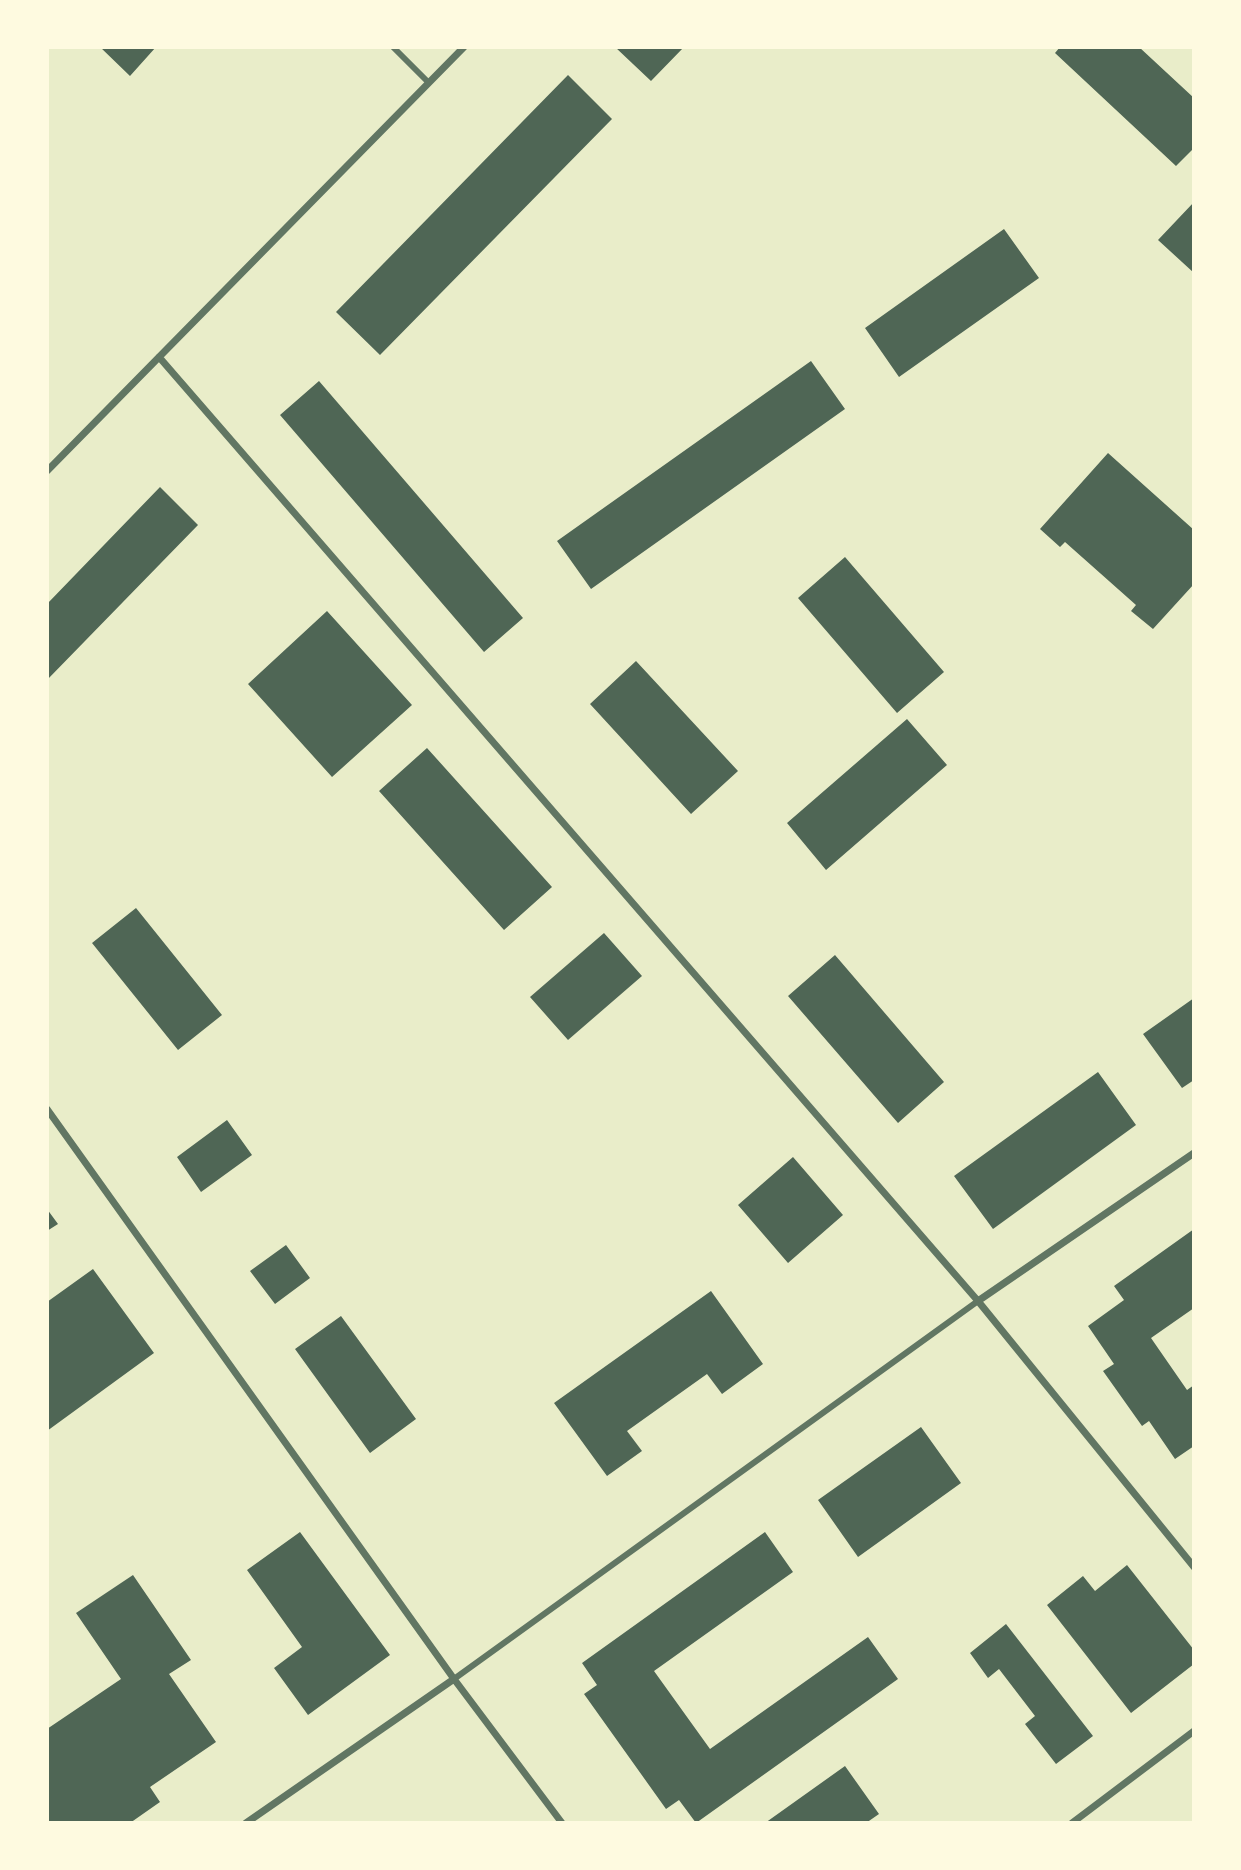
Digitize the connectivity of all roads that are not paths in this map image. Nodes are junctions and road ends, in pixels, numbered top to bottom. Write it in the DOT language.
graph roads {
  1 [pos="393,47"];
  2 [pos="464,47"];
  3 [pos="428,82"];
  4 [pos="159,356"];
  5 [pos="47,471"];
  6 [pos="47,1109"];
  7 [pos="1194,1153"];
  8 [pos="978,1301"];
  9 [pos="1194,1567"];
  10 [pos="454,1679"];
  11 [pos="1194,1731"];
  12 [pos="246,1823"];
  13 [pos="562,1823"];
  14 [pos="1072,1823"];
  1 -- 3 [label="street"];
  2 -- 3 [label="street"];
  3 -- 4 [label="street"];
  4 -- 5 [label="street"];
  4 -- 8 [label="street"];
  6 -- 10 [label="street"];
  7 -- 8 [label="street"];
  8 -- 9 [label="street"];
  8 -- 10 [label="street"];
  10 -- 12 [label="street"];
  10 -- 13 [label="street"];
  11 -- 14 [label="street"];
}
